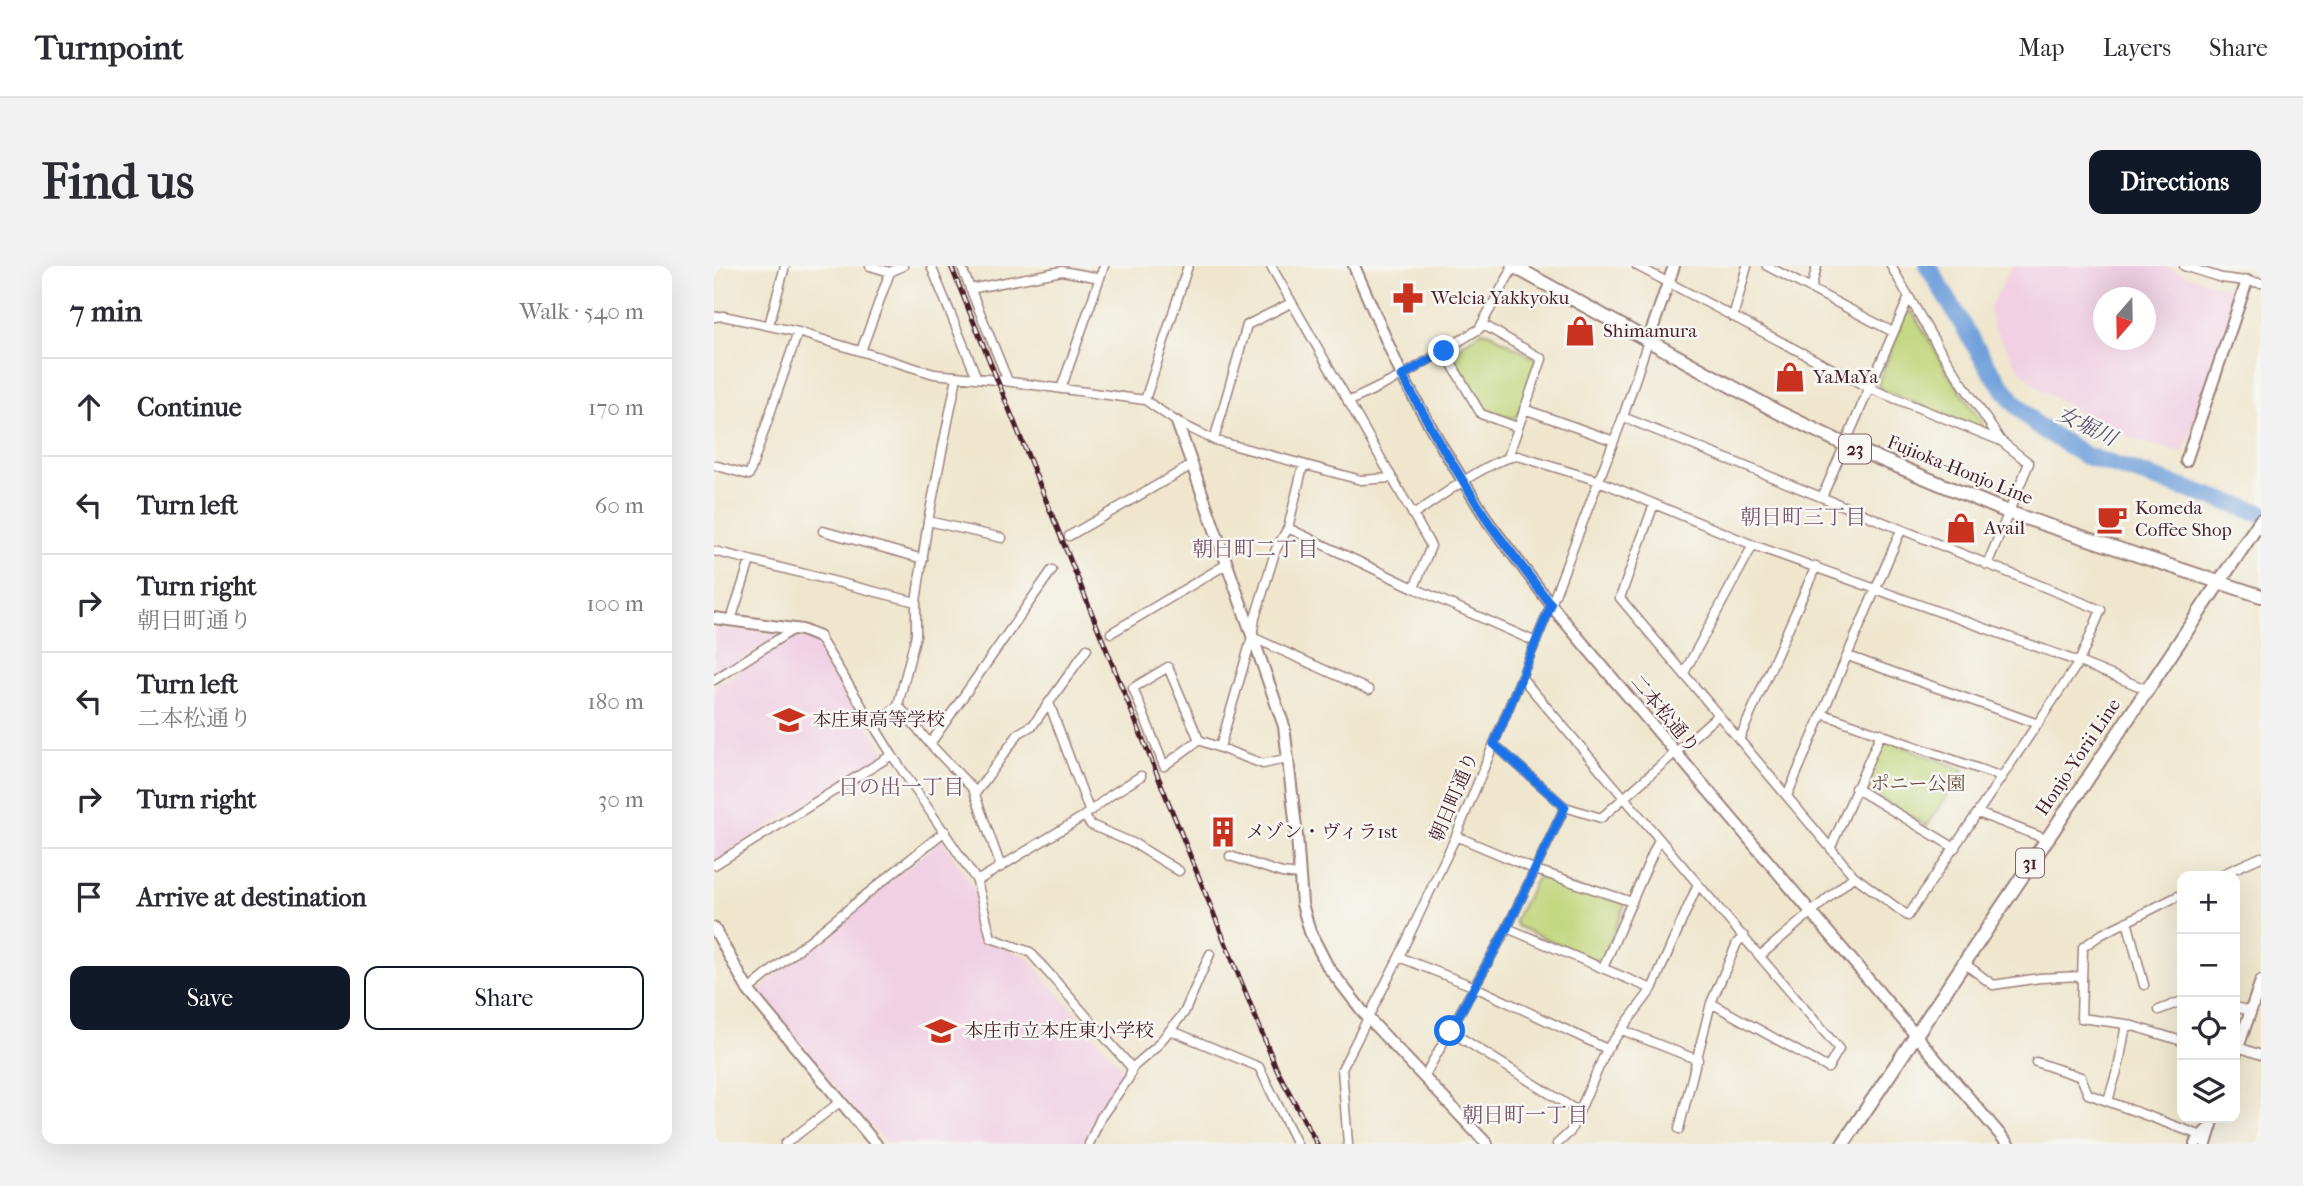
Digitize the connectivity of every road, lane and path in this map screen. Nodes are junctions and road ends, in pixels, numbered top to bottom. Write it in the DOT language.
graph roads {
  1 [pos="785,266"];
  2 [pos="870,266"];
  3 [pos="903,266"];
  4 [pos="931,266"];
  5 [pos="961,266"];
  6 [pos="1104,266"];
  7 [pos="1188,266"];
  8 [pos="1271,266"];
  9 [pos="1354,266"];
  10 [pos="1514,266"];
  11 [pos="1637,266"];
  12 [pos="1674,266"];
  13 [pos="1747,266"];
  14 [pos="1767,266"];
  15 [pos="1817,266"];
  16 [pos="1891,266"];
  17 [pos="2184,266"];
  18 [pos="890,272"];
  19 [pos="1101,278"];
  20 [pos="2247,281"];
  21 [pos="1668,283"];
  22 [pos="2261,284"];
  23 [pos="970,289"];
  24 [pos="1811,289"];
  25 [pos="1909,297"];
  26 [pos="1291,303"];
  27 [pos="714,317"];
  28 [pos="1733,317"];
  29 [pos="1483,324"];
  30 [pos="769,325"];
  31 [pos="798,332"];
  32 [pos="1893,332"];
  33 [pos="1648,341"];
  34 [pos="861,351"];
  35 [pos="1444,351"];
  36 [pos="1402,376"];
  37 [pos="957,377"];
  38 [pos="977,378"];
  39 [pos="1008,381"];
  40 [pos="1868,388"];
  41 [pos="1061,389"];
  42 [pos="1145,400"];
  43 [pos="1348,402"];
  44 [pos="1524,409"];
  45 [pos="1623,417"];
  46 [pos="1177,422"];
  47 [pos="1517,427"];
  48 [pos="1214,440"];
  49 [pos="1614,441"];
  50 [pos="2001,441"];
  51 [pos="1843,444"];
  52 [pos="1508,457"];
  53 [pos="2186,461"];
  54 [pos="714,465"];
  55 [pos="1192,465"];
  56 [pos="1303,466"];
  57 [pos="1392,478"];
  58 [pos="1598,481"];
  59 [pos="1464,482"];
  60 [pos="1822,497"];
  61 [pos="1654,504"];
  62 [pos="2010,513"];
  63 [pos="1413,515"];
  64 [pos="2261,520"];
  65 [pos="929,521"];
  66 [pos="1289,528"];
  67 [pos="1902,530"];
  68 [pos="823,531"];
  69 [pos="1069,536"];
  70 [pos="1002,538"];
  71 [pos="1754,545"];
  72 [pos="714,551"];
  73 [pos="923,559"];
  74 [pos="750,561"];
  75 [pos="1227,564"];
  76 [pos="1987,565"];
  77 [pos="1816,566"];
  78 [pos="1052,570"];
  79 [pos="2219,582"];
  80 [pos="1414,588"];
  81 [pos="1878,589"];
  82 [pos="2261,596"];
  83 [pos="916,602"];
  84 [pos="1551,605"];
  85 [pos="714,618"];
  86 [pos="731,620"];
  87 [pos="794,629"];
  88 [pos="1111,633"];
  89 [pos="1252,637"];
  90 [pos="819,638"];
  91 [pos="1536,642"];
  92 [pos="1087,649"];
  93 [pos="1848,656"];
  94 [pos="2079,662"];
  95 [pos="1684,673"];
  96 [pos="1521,677"];
  97 [pos="714,680"];
  98 [pos="2146,689"];
  99 [pos="1369,690"];
  100 [pos="1049,703"];
  101 [pos="898,705"];
  102 [pos="1823,714"];
  103 [pos="1717,715"];
  104 [pos="2038,724"];
  105 [pos="876,729"];
  106 [pos="1881,733"];
  107 [pos="1199,740"];
  108 [pos="1739,740"];
  109 [pos="930,744"];
  110 [pos="1494,744"];
  111 [pos="1220,747"];
  112 [pos="1675,753"];
  113 [pos="892,755"];
  114 [pos="1289,758"];
  115 [pos="1141,776"];
  116 [pos="2002,777"];
  117 [pos="1855,788"];
  118 [pos="975,794"];
  119 [pos="1787,796"];
  120 [pos="1624,799"];
  121 [pos="1565,807"];
  122 [pos="1087,813"];
  123 [pos="1978,813"];
  124 [pos="945,831"];
  125 [pos="1456,836"];
  126 [pos="1659,839"];
  127 [pos="2046,839"];
  128 [pos="1831,848"];
  129 [pos="1955,848"];
  130 [pos="1230,856"];
  131 [pos="2261,857"];
  132 [pos="714,865"];
  133 [pos="1001,867"];
  134 [pos="1536,870"];
  135 [pos="1179,871"];
  136 [pos="2229,871"];
  137 [pos="1300,875"];
  138 [pos="1854,876"];
  139 [pos="977,881"];
  140 [pos="1698,884"];
  141 [pos="2177,896"];
  142 [pos="1632,902"];
  143 [pos="1811,912"];
  144 [pos="2126,921"];
  145 [pos="714,928"];
  146 [pos="1507,928"];
  147 [pos="1744,936"];
  148 [pos="1210,954"];
  149 [pos="1761,955"];
  150 [pos="1399,957"];
  151 [pos="1964,963"];
  152 [pos="1603,968"];
  153 [pos="2082,976"];
  154 [pos="2261,981"];
  155 [pos="2144,985"];
  156 [pos="1475,987"];
  157 [pos="1652,989"];
  158 [pos="748,990"];
  159 [pos="1711,1003"];
  160 [pos="2177,1003"];
  161 [pos="2240,1008"];
  162 [pos="2159,1010"];
  163 [pos="2250,1011"];
  164 [pos="1367,1017"];
  165 [pos="2126,1024"];
  166 [pos="1622,1030"];
  167 [pos="1170,1031"];
  168 [pos="1450,1031"];
  169 [pos="1915,1036"];
  170 [pos="2177,1039"];
  171 [pos="2240,1040"];
  172 [pos="1607,1049"];
  173 [pos="2240,1052"];
  174 [pos="2261,1055"];
  175 [pos="1698,1060"];
  176 [pos="2036,1062"];
  177 [pos="1132,1068"];
  178 [pos="1424,1077"];
  179 [pos="2108,1101"];
  180 [pos="840,1102"];
  181 [pos="1579,1111"];
  182 [pos="2212,1123"];
  183 [pos="1679,1129"];
  184 [pos="2204,1142"];
  185 [pos="785,1144"];
  186 [pos="876,1144"];
  187 [pos="1089,1144"];
  188 [pos="1297,1144"];
  189 [pos="1348,1144"];
  190 [pos="1487,1144"];
  191 [pos="1557,1144"];
  192 [pos="1843,1144"];
  193 [pos="2008,1144"];
  1 -- 30 [label="street"];
  2 -- 18 [label="street"];
  3 -- 18 [label="street"];
  4 -- 38 [label="street"];
  5 -- 23 [label="street"];
  6 -- 19 [label="street"];
  7 -- 42 [label="street"];
  8 -- 26 [label="street"];
  9 -- 36 [label="street, 二本松通り"];
  10 -- 29 [label="street"];
  10 -- 33 [label="main road, Fujioka-Honjo Line / 23"];
  11 -- 21 [label="street"];
  12 -- 21 [label="street"];
  13 -- 28 [label="street"];
  14 -- 24 [label="street"];
  15 -- 24 [label="street"];
  16 -- 25 [label="street"];
  17 -- 20 [label="street"];
  18 -- 34 [label="street"];
  19 -- 23 [label="street"];
  19 -- 41 [label="street"];
  20 -- 22 [label="street"];
  20 -- 53 [label="street"];
  21 -- 28 [label="street"];
  21 -- 33 [label="street"];
  23 -- 39 [label="street"];
  24 -- 32 [label="street"];
  25 -- 32 [label="street"];
  25 -- 50 [label="street"];
  26 -- 43 [label="street"];
  26 -- 48 [label="street"];
  27 -- 30 [label="street"];
  28 -- 40 [label="street"];
  29 -- 35 [label="street"];
  29 -- 44 [label="street"];
  30 -- 31 [label="street"];
  31 -- 34 [label="street"];
  31 -- 54 [label="street"];
  32 -- 40 [label="street"];
  33 -- 45 [label="street, 朝日町通り"];
  33 -- 51 [label="main road, Fujioka-Honjo Line / 23"];
  34 -- 37 [label="street"];
  35 -- 36 [label="street"];
  35 -- 47 [label="street"];
  36 -- 43 [label="street"];
  36 -- 59 [label="street, 二本松通り"];
  37 -- 38 [label="street"];
  37 -- 65 [label="street"];
  38 -- 39 [label="street"];
  39 -- 41 [label="street"];
  40 -- 50 [label="street"];
  40 -- 51 [label="street"];
  41 -- 42 [label="street"];
  42 -- 46 [label="street"];
  43 -- 57 [label="street"];
  44 -- 47 [label="street"];
  44 -- 49 [label="street"];
  45 -- 49 [label="street, 朝日町通り"];
  45 -- 60 [label="street"];
  46 -- 48 [label="street"];
  46 -- 55 [label="street"];
  47 -- 52 [label="street"];
  48 -- 56 [label="street"];
  49 -- 58 [label="street, 朝日町通り"];
  50 -- 62 [label="street"];
  51 -- 60 [label="street"];
  51 -- 62 [label="main road, Fujioka-Honjo Line / 23"];
  52 -- 58 [label="street"];
  52 -- 59 [label="street"];
  55 -- 69 [label="street"];
  55 -- 75 [label="street"];
  56 -- 57 [label="street"];
  56 -- 66 [label="street"];
  57 -- 63 [label="street"];
  58 -- 61 [label="street"];
  58 -- 84 [label="street, 朝日町通り"];
  59 -- 63 [label="street"];
  59 -- 84 [label="street, 二本松通り"];
  60 -- 67 [label="street"];
  61 -- 71 [label="street"];
  61 -- 95 [label="street"];
  62 -- 76 [label="street"];
  62 -- 79 [label="main road, Fujioka-Honjo Line / 23"];
  63 -- 80 [label="street"];
  64 -- 79 [label="main road, Honjo-Yorii Line / 31"];
  65 -- 70 [label="street"];
  65 -- 73 [label="street"];
  66 -- 80 [label="street"];
  66 -- 89 [label="street"];
  67 -- 76 [label="street"];
  67 -- 81 [label="street"];
  68 -- 73 [label="street"];
  71 -- 77 [label="street"];
  71 -- 95 [label="street"];
  72 -- 74 [label="street"];
  73 -- 83 [label="street"];
  74 -- 83 [label="street"];
  74 -- 86 [label="street"];
  75 -- 88 [label="street"];
  75 -- 89 [label="street"];
  76 -- 94 [label="street"];
  77 -- 81 [label="street"];
  77 -- 108 [label="street"];
  78 -- 109 [label="street"];
  79 -- 82 [label="main road, Fujioka-Honjo Line / 23"];
  79 -- 98 [label="main road, Honjo-Yorii Line / 31"];
  80 -- 91 [label="street"];
  81 -- 93 [label="street"];
  81 -- 94 [label="street"];
  83 -- 101 [label="street"];
  84 -- 91 [label="street, 朝日町通り"];
  84 -- 112 [label="street, 二本松通り"];
  85 -- 86 [label="street"];
  86 -- 87 [label="street"];
  87 -- 90 [label="street"];
  87 -- 97 [label="street"];
  89 -- 99 [label="street"];
  89 -- 111 [label="street"];
  89 -- 114 [label="street"];
  90 -- 105 [label="street"];
  91 -- 96 [label="street, 朝日町通り"];
  92 -- 100 [label="street"];
  93 -- 102 [label="street"];
  93 -- 104 [label="street"];
  94 -- 98 [label="street"];
  94 -- 104 [label="street"];
  95 -- 103 [label="street"];
  96 -- 110 [label="street, 朝日町通り"];
  96 -- 120 [label="street"];
  98 -- 127 [label="main road, Honjo-Yorii Line / 31"];
  100 -- 118 [label="street"];
  100 -- 122 [label="street"];
  101 -- 105 [label="street"];
  101 -- 109 [label="street"];
  102 -- 106 [label="street"];
  102 -- 119 [label="street"];
  103 -- 108 [label="street"];
  103 -- 112 [label="street"];
  104 -- 116 [label="street"];
  105 -- 113 [label="street"];
  106 -- 116 [label="street"];
  106 -- 117 [label="street"];
  107 -- 107 [label="street"];
  107 -- 111 [label="street"];
  108 -- 119 [label="street"];
  109 -- 118 [label="street"];
  110 -- 121 [label="street"];
  110 -- 125 [label="street, 朝日町通り"];
  111 -- 114 [label="street"];
  112 -- 120 [label="street"];
  112 -- 143 [label="street, 二本松通り"];
  113 -- 124 [label="street"];
  113 -- 132 [label="street"];
  114 -- 137 [label="street"];
  115 -- 122 [label="street"];
  116 -- 123 [label="street"];
  117 -- 128 [label="street"];
  117 -- 129 [label="street"];
  118 -- 133 [label="street"];
  119 -- 128 [label="street"];
  120 -- 121 [label="street"];
  120 -- 126 [label="street"];
  121 -- 134 [label="street"];
  122 -- 133 [label="street"];
  122 -- 135 [label="street"];
  123 -- 127 [label="street"];
  123 -- 129 [label="street"];
  124 -- 139 [label="street"];
  124 -- 158 [label="street"];
  125 -- 134 [label="street"];
  125 -- 150 [label="street, 朝日町通り"];
  126 -- 140 [label="street"];
  126 -- 142 [label="street"];
  127 -- 151 [label="main road, Honjo-Yorii Line / 31"];
  128 -- 138 [label="street"];
  129 -- 138 [label="street"];
  130 -- 137 [label="street"];
  131 -- 136 [label="street"];
  133 -- 139 [label="street"];
  134 -- 142 [label="street"];
  134 -- 146 [label="street"];
  137 -- 164 [label="street"];
  138 -- 143 [label="street"];
  139 -- 177 [label="street"];
  140 -- 147 [label="street"];
  140 -- 157 [label="street"];
  141 -- 144 [label="street"];
  142 -- 152 [label="street"];
  143 -- 149 [label="street"];
  143 -- 169 [label="street, 二本松通り"];
  144 -- 153 [label="street"];
  144 -- 155 [label="street"];
  145 -- 158 [label="street"];
  146 -- 152 [label="street"];
  146 -- 156 [label="street"];
  147 -- 149 [label="street"];
  147 -- 159 [label="street"];
  148 -- 167 [label="street"];
  149 -- 159 [label="street"];
  150 -- 156 [label="street"];
  150 -- 164 [label="street, 朝日町通り"];
  151 -- 153 [label="street"];
  151 -- 169 [label="main road, Honjo-Yorii Line / 31"];
  152 -- 157 [label="street"];
  153 -- 165 [label="street"];
  154 -- 163 [label="street"];
  156 -- 168 [label="street"];
  156 -- 172 [label="street"];
  157 -- 166 [label="street"];
  158 -- 180 [label="street"];
  159 -- 175 [label="street"];
  160 -- 162 [label="street"];
  161 -- 163 [label="street"];
  163 -- 171 [label="street"];
  164 -- 178 [label="street"];
  164 -- 189 [label="street, 朝日町通り"];
  165 -- 170 [label="street"];
  165 -- 179 [label="street"];
  166 -- 172 [label="street"];
  166 -- 175 [label="street"];
  167 -- 177 [label="street"];
  167 -- 188 [label="street"];
  168 -- 178 [label="street"];
  168 -- 181 [label="street"];
  169 -- 192 [label="main road, Honjo-Yorii Line / 31"];
  169 -- 193 [label="street, 二本松通り"];
  172 -- 181 [label="street"];
  173 -- 174 [label="street"];
  175 -- 183 [label="street"];
  176 -- 179 [label="street"];
  177 -- 187 [label="street"];
  178 -- 190 [label="street"];
  179 -- 184 [label="street"];
  180 -- 185 [label="street"];
  180 -- 186 [label="street"];
  181 -- 191 [label="street"];
  182 -- 184 [label="street"];
}
